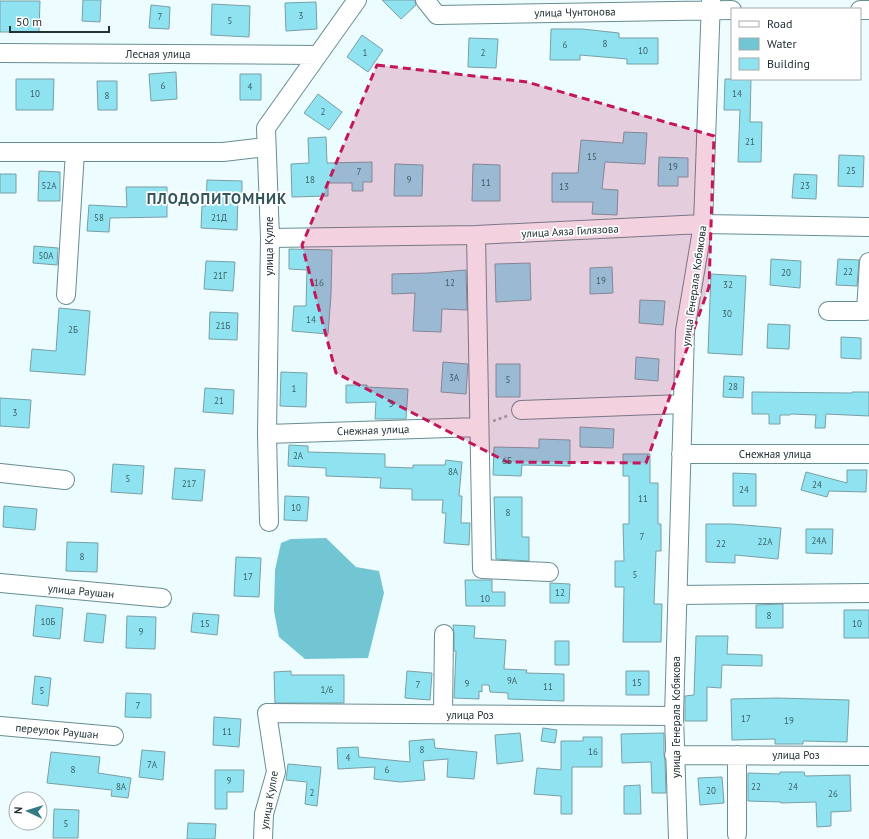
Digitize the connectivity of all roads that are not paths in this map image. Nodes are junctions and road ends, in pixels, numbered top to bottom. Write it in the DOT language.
graph roads {
  1 [pos="357,0"];
  2 [pos="425,0"];
  3 [pos="711,5"];
  4 [pos="731,10"];
  5 [pos="0,53"];
  6 [pos="317,55"];
  7 [pos="266,147"];
  8 [pos="0,152"];
  9 [pos="74,152"];
  10 [pos="704,224"];
  11 [pos="869,227"];
  12 [pos="476,235"];
  13 [pos="270,238"];
  14 [pos="869,262"];
  15 [pos="66,295"];
  16 [pos="828,311"];
  17 [pos="683,404"];
  18 [pos="521,410"];
  19 [pos="479,427"];
  20 [pos="267,434"];
  21 [pos="681,454"];
  22 [pos="869,454"];
  23 [pos="0,473"];
  24 [pos="65,480"];
  25 [pos="268,522"];
  26 [pos="549,572"];
  27 [pos="0,583"];
  28 [pos="869,593"];
  29 [pos="678,596"];
  30 [pos="162,598"];
  31 [pos="444,634"];
  32 [pos="267,713"];
  33 [pos="443,714"];
  34 [pos="674,716"];
  35 [pos="0,726"];
  36 [pos="114,736"];
  37 [pos="674,755"];
  38 [pos="737,755"];
  39 [pos="869,756"];
  40 [pos="737,834"];
  41 [pos="263,839"];
  42 [pos="678,839"];
  1 -- 6 [label="street, улица Кулле"];
  2 -- 3 [label="street, улица Чунтонова"];
  3 -- 4 [label="street, улица Чунтонова"];
  3 -- 10 [label="street, улица Генерала Кобякова"];
  5 -- 6 [label="street, Лесная улица"];
  6 -- 7 [label="street, улица Кулле"];
  7 -- 9 [label="street"];
  7 -- 13 [label="street, улица Кулле"];
  8 -- 9 [label="street"];
  9 -- 15 [label="street"];
  10 -- 11 [label="street, улица Аяза Гилязова"];
  10 -- 12 [label="street, улица Аяза Гилязова"];
  10 -- 17 [label="street, улица Генерала Кобякова"];
  12 -- 13 [label="street, улица Аяза Гилязова"];
  12 -- 19 [label="street"];
  13 -- 20 [label="street, улица Кулле"];
  14 -- 16 [label="street"];
  17 -- 18 [label="street"];
  17 -- 21 [label="street, улица Генерала Кобякова"];
  19 -- 20 [label="street, Снежная улица"];
  19 -- 26 [label="street"];
  20 -- 25 [label="street, улица Кулле"];
  21 -- 22 [label="street, Снежная улица"];
  21 -- 29 [label="street, улица Генерала Кобякова"];
  23 -- 24 [label="street"];
  27 -- 30 [label="street, улица Раушан"];
  28 -- 29 [label="street"];
  29 -- 34 [label="street, улица Генерала Кобякова"];
  31 -- 33 [label="street"];
  32 -- 33 [label="street, улица Роз"];
  32 -- 41 [label="street, улица Кулле"];
  33 -- 34 [label="street, улица Роз"];
  34 -- 37 [label="street, улица Генерала Кобякова"];
  35 -- 36 [label="street, переулок Раушан"];
  37 -- 38 [label="street, улица Роз"];
  37 -- 42 [label="street, улица Генерала Кобякова"];
  38 -- 39 [label="street, улица Роз"];
  38 -- 40 [label="street"];
}
